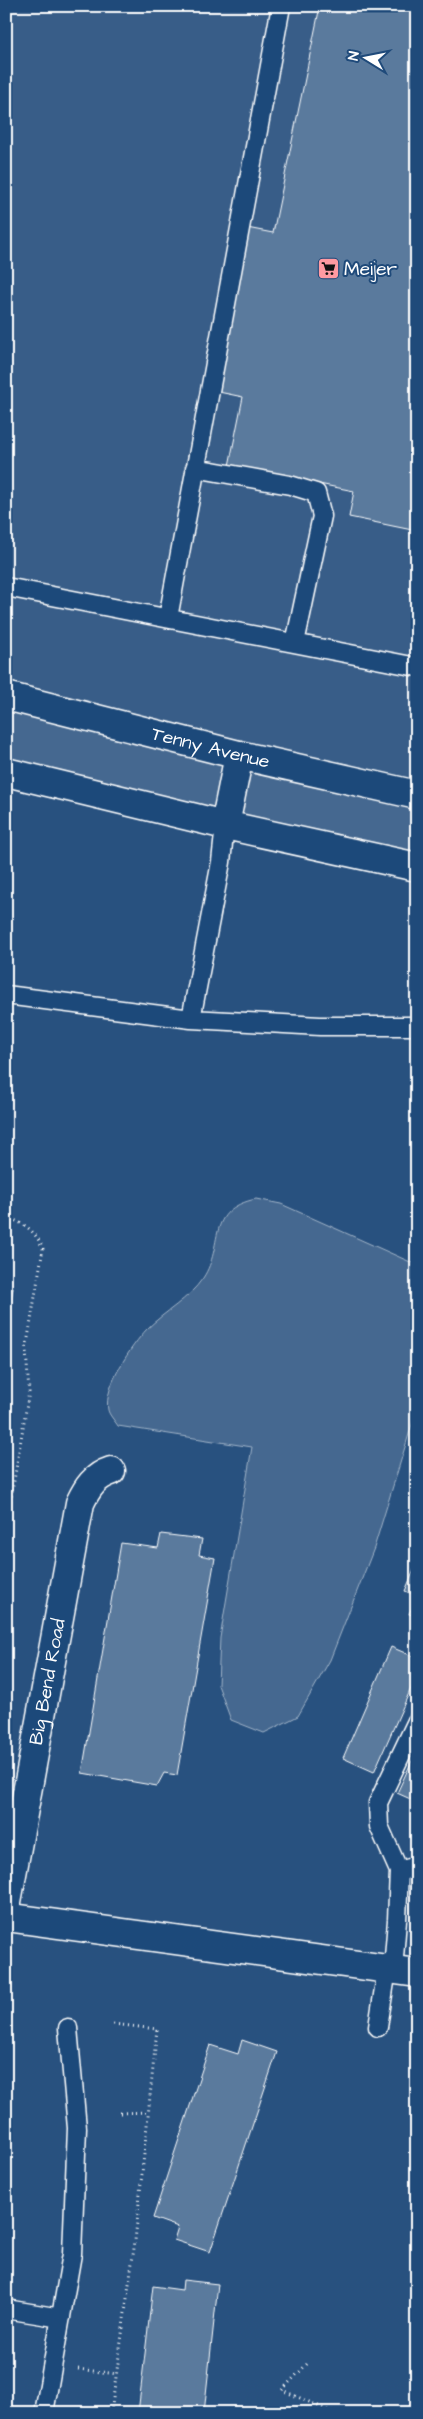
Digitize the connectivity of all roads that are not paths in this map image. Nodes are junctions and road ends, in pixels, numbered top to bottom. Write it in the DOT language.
graph roads {
  1 [pos="280,6"];
  2 [pos="195,468"];
  3 [pos="6,587"];
  4 [pos="168,618"];
  5 [pos="295,643"];
  6 [pos="417,667"];
  7 [pos="6,696"];
  8 [pos="239,755"];
  9 [pos="6,772"];
  10 [pos="417,795"];
  11 [pos="225,825"];
  12 [pos="417,866"];
  13 [pos="6,995"];
  14 [pos="190,1019"];
  15 [pos="417,1026"];
  16 [pos="111,1471"];
  17 [pos="417,1721"];
  18 [pos="417,1866"];
  19 [pos="399,1871"];
  20 [pos="6,1907"];
  21 [pos="6,1917"];
  22 [pos="399,1971"];
  23 [pos="378,2026"];
  24 [pos="68,2028"];
  25 [pos="6,2309"];
  26 [pos="61,2318"];
  27 [pos="44,2413"];
  1 -- 2 [label="lane"];
  2 -- 4 [label="lane"];
  2 -- 5 [label="lane"];
  3 -- 4 [label="lane"];
  4 -- 5 [label="lane"];
  5 -- 6 [label="lane"];
  7 -- 8 [label="street, Tenny Avenue"];
  8 -- 10 [label="street, Tenny Avenue"];
  8 -- 11 [label="street"];
  9 -- 11 [label="street"];
  11 -- 12 [label="street"];
  11 -- 14 [label="lane"];
  13 -- 14 [label="lane"];
  14 -- 15 [label="lane"];
  16 -- 20 [label="street, Big Bend Road"];
  17 -- 19 [label="lane"];
  18 -- 19 [label="lane"];
  19 -- 22 [label="lane"];
  21 -- 22 [label="street"];
  22 -- 23 [label="lane"];
  24 -- 26 [label="lane"];
  25 -- 26 [label="lane"];
  26 -- 27 [label="lane"];
}
